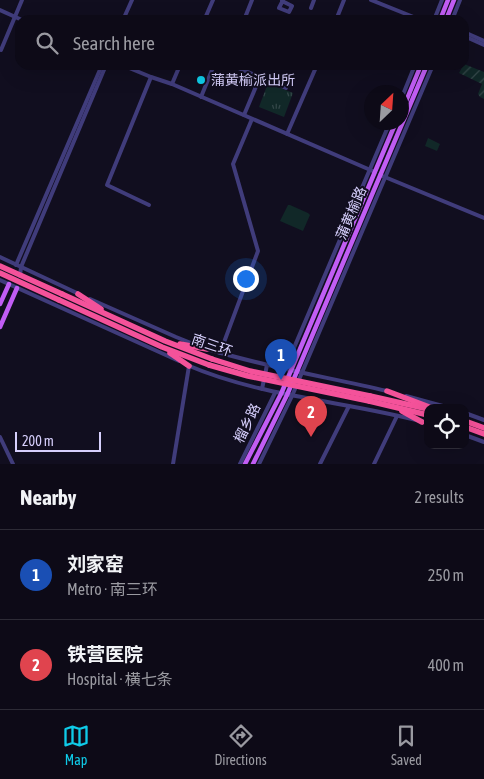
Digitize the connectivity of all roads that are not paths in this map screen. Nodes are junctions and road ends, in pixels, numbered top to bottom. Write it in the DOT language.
graph roads {
  1 [pos="22,0"];
  2 [pos="132,0"];
  3 [pos="213,0"];
  4 [pos="252,0"];
  5 [pos="314,0"];
  6 [pos="344,0"];
  7 [pos="371,0"];
  8 [pos="442,0"];
  9 [pos="448,0"];
  10 [pos="454,0"];
  11 [pos="460,0"];
  12 [pos="311,8"];
  13 [pos="0,10"];
  14 [pos="16,15"];
  15 [pos="125,15"];
  16 [pos="206,15"];
  17 [pos="246,15"];
  18 [pos="338,15"];
  19 [pos="408,15"];
  20 [pos="436,15"];
  21 [pos="442,15"];
  22 [pos="448,15"];
  23 [pos="454,15"];
  24 [pos="15,17"];
  25 [pos="469,34"];
  26 [pos="469,38"];
  27 [pos="484,41"];
  28 [pos="484,45"];
  29 [pos="1,50"];
  30 [pos="100,70"];
  31 [pos="104,70"];
  32 [pos="134,70"];
  33 [pos="178,70"];
  34 [pos="212,70"];
  35 [pos="243,70"];
  36 [pos="315,70"];
  37 [pos="413,70"];
  38 [pos="419,70"];
  39 [pos="425,70"];
  40 [pos="430,70"];
  41 [pos="151,77"];
  42 [pos="260,77"];
  43 [pos="172,84"];
  44 [pos="407,85"];
  45 [pos="286,88"];
  46 [pos="409,94"];
  47 [pos="201,96"];
  48 [pos="244,115"];
  49 [pos="252,119"];
  50 [pos="387,130"];
  51 [pos="394,130"];
  52 [pos="287,134"];
  53 [pos="370,170"];
  54 [pos="380,175"];
  55 [pos="149,205"];
  56 [pos="484,218"];
  57 [pos="0,257"];
  58 [pos="336,263"];
  59 [pos="329,264"];
  60 [pos="17,265"];
  61 [pos="0,266"];
  62 [pos="21,267"];
  63 [pos="0,273"];
  64 [pos="46,279"];
  65 [pos="0,280"];
  66 [pos="9,284"];
  67 [pos="17,288"];
  68 [pos="78,294"];
  69 [pos="38,297"];
  70 [pos="61,297"];
  71 [pos="0,304"];
  72 [pos="115,319"];
  73 [pos="0,327"];
  74 [pos="164,344"];
  75 [pos="207,349"];
  76 [pos="220,353"];
  77 [pos="266,365"];
  78 [pos="189,366"];
  79 [pos="285,369"];
  80 [pos="291,370"];
  81 [pos="299,372"];
  82 [pos="317,375"];
  83 [pos="262,389"];
  84 [pos="387,391"];
  85 [pos="278,393"];
  86 [pos="289,396"];
  87 [pos="370,399"];
  88 [pos="312,400"];
  89 [pos="435,404"];
  90 [pos="424,405"];
  91 [pos="349,406"];
  92 [pos="396,408"];
  93 [pos="424,408"];
  94 [pos="424,414"];
  95 [pos="469,414"];
  96 [pos="397,416"];
  97 [pos="484,420"];
  98 [pos="424,422"];
  99 [pos="424,422"];
  100 [pos="469,422"];
  101 [pos="484,428"];
  102 [pos="469,429"];
  103 [pos="484,434"];
  104 [pos="469,436"];
  105 [pos="0,437"];
  106 [pos="484,442"];
  107 [pos="260,462"];
  108 [pos="13,464"];
  109 [pos="173,464"];
  110 [pos="240,464"];
  111 [pos="245,464"];
  112 [pos="253,464"];
  113 [pos="268,464"];
  114 [pos="320,464"];
  115 [pos="374,464"];
  1 -- 14 [label="street"];
  2 -- 15 [label="street"];
  3 -- 16 [label="street"];
  4 -- 17 [label="street"];
  5 -- 12 [label="street"];
  6 -- 18 [label="street"];
  7 -- 19 [label="street"];
  8 -- 20 [label="street"];
  9 -- 21 [label="main road"];
  10 -- 22 [label="main road"];
  11 -- 23 [label="street"];
  13 -- 24 [label="street"];
  24 -- 29 [label="street"];
  25 -- 27 [label="street"];
  26 -- 28 [label="street"];
  30 -- 60 [label="street"];
  31 -- 62 [label="street"];
  32 -- 41 [label="street"];
  33 -- 43 [label="street"];
  34 -- 47 [label="street"];
  35 -- 42 [label="street"];
  36 -- 52 [label="street"];
  37 -- 44 [label="street"];
  38 -- 46 [label="main road"];
  39 -- 54 [label="main road, 蒲黄榆路"];
  40 -- 54 [label="street"];
  41 -- 43 [label="street"];
  41 -- 55 [label="street"];
  42 -- 45 [label="street"];
  42 -- 48 [label="street"];
  43 -- 47 [label="street"];
  47 -- 48 [label="street"];
  48 -- 49 [label="street"];
  49 -- 52 [label="street"];
  49 -- 76 [label="street"];
  50 -- 53 [label="street"];
  51 -- 54 [label="main road, 蒲黄榆路"];
  52 -- 53 [label="street"];
  53 -- 54 [label="street"];
  53 -- 59 [label="street"];
  54 -- 56 [label="street"];
  54 -- 58 [label="main road, 蒲黄榆路"];
  54 -- 81 [label="main road, 蒲黄榆路"];
  57 -- 60 [label="street"];
  58 -- 59 [label="street"];
  58 -- 80 [label="main road, 蒲黄榆路"];
  59 -- 79 [label="street"];
  60 -- 62 [label="street"];
  60 -- 66 [label="street"];
  61 -- 70 [label="highway, 南三环, bridge"];
  62 -- 64 [label="street"];
  62 -- 67 [label="street"];
  63 -- 70 [label="highway, 南三环, bridge"];
  64 -- 68 [label="street"];
  64 -- 69 [label="street"];
  65 -- 66 [label="street"];
  66 -- 67 [label="street"];
  66 -- 71 [label="main road"];
  67 -- 69 [label="street"];
  67 -- 73 [label="main road"];
  68 -- 72 [label="highway"];
  68 -- 75 [label="street"];
  69 -- 78 [label="street"];
  70 -- 72 [label="highway, 南三环"];
  70 -- 74 [label="highway, 南三环"];
  72 -- 74 [label="highway, 南三环"];
  74 -- 75 [label="highway"];
  74 -- 78 [label="highway"];
  74 -- 87 [label="highway, 南三环, bridge"];
  75 -- 76 [label="street"];
  76 -- 77 [label="street"];
  77 -- 79 [label="street"];
  77 -- 83 [label="street"];
  78 -- 83 [label="street"];
  78 -- 109 [label="street"];
  79 -- 80 [label="street"];
  80 -- 81 [label="street"];
  80 -- 85 [label="main road, 蒲黄榆路"];
  81 -- 82 [label="street"];
  81 -- 86 [label="main road, 蒲黄榆路"];
  82 -- 84 [label="street"];
  82 -- 88 [label="street"];
  83 -- 85 [label="street"];
  84 -- 89 [label="street"];
  84 -- 90 [label="highway"];
  85 -- 86 [label="street"];
  85 -- 110 [label="street, 榴乡路"];
  85 -- 111 [label="main road, 榴乡路"];
  86 -- 88 [label="street"];
  86 -- 107 [label="street, 榴乡路"];
  86 -- 112 [label="main road, 榴乡路"];
  87 -- 92 [label="highway, 南三环"];
  87 -- 93 [label="highway, 南三环"];
  88 -- 91 [label="street"];
  91 -- 96 [label="street"];
  91 -- 114 [label="street"];
  92 -- 94 [label="highway, 南三环"];
  92 -- 98 [label="highway"];
  95 -- 97 [label="street"];
  96 -- 99 [label="street"];
  96 -- 115 [label="street"];
  100 -- 101 [label="highway"];
  102 -- 103 [label="highway"];
  104 -- 106 [label="street"];
  105 -- 108 [label="street"];
  107 -- 113 [label="street"];
}
